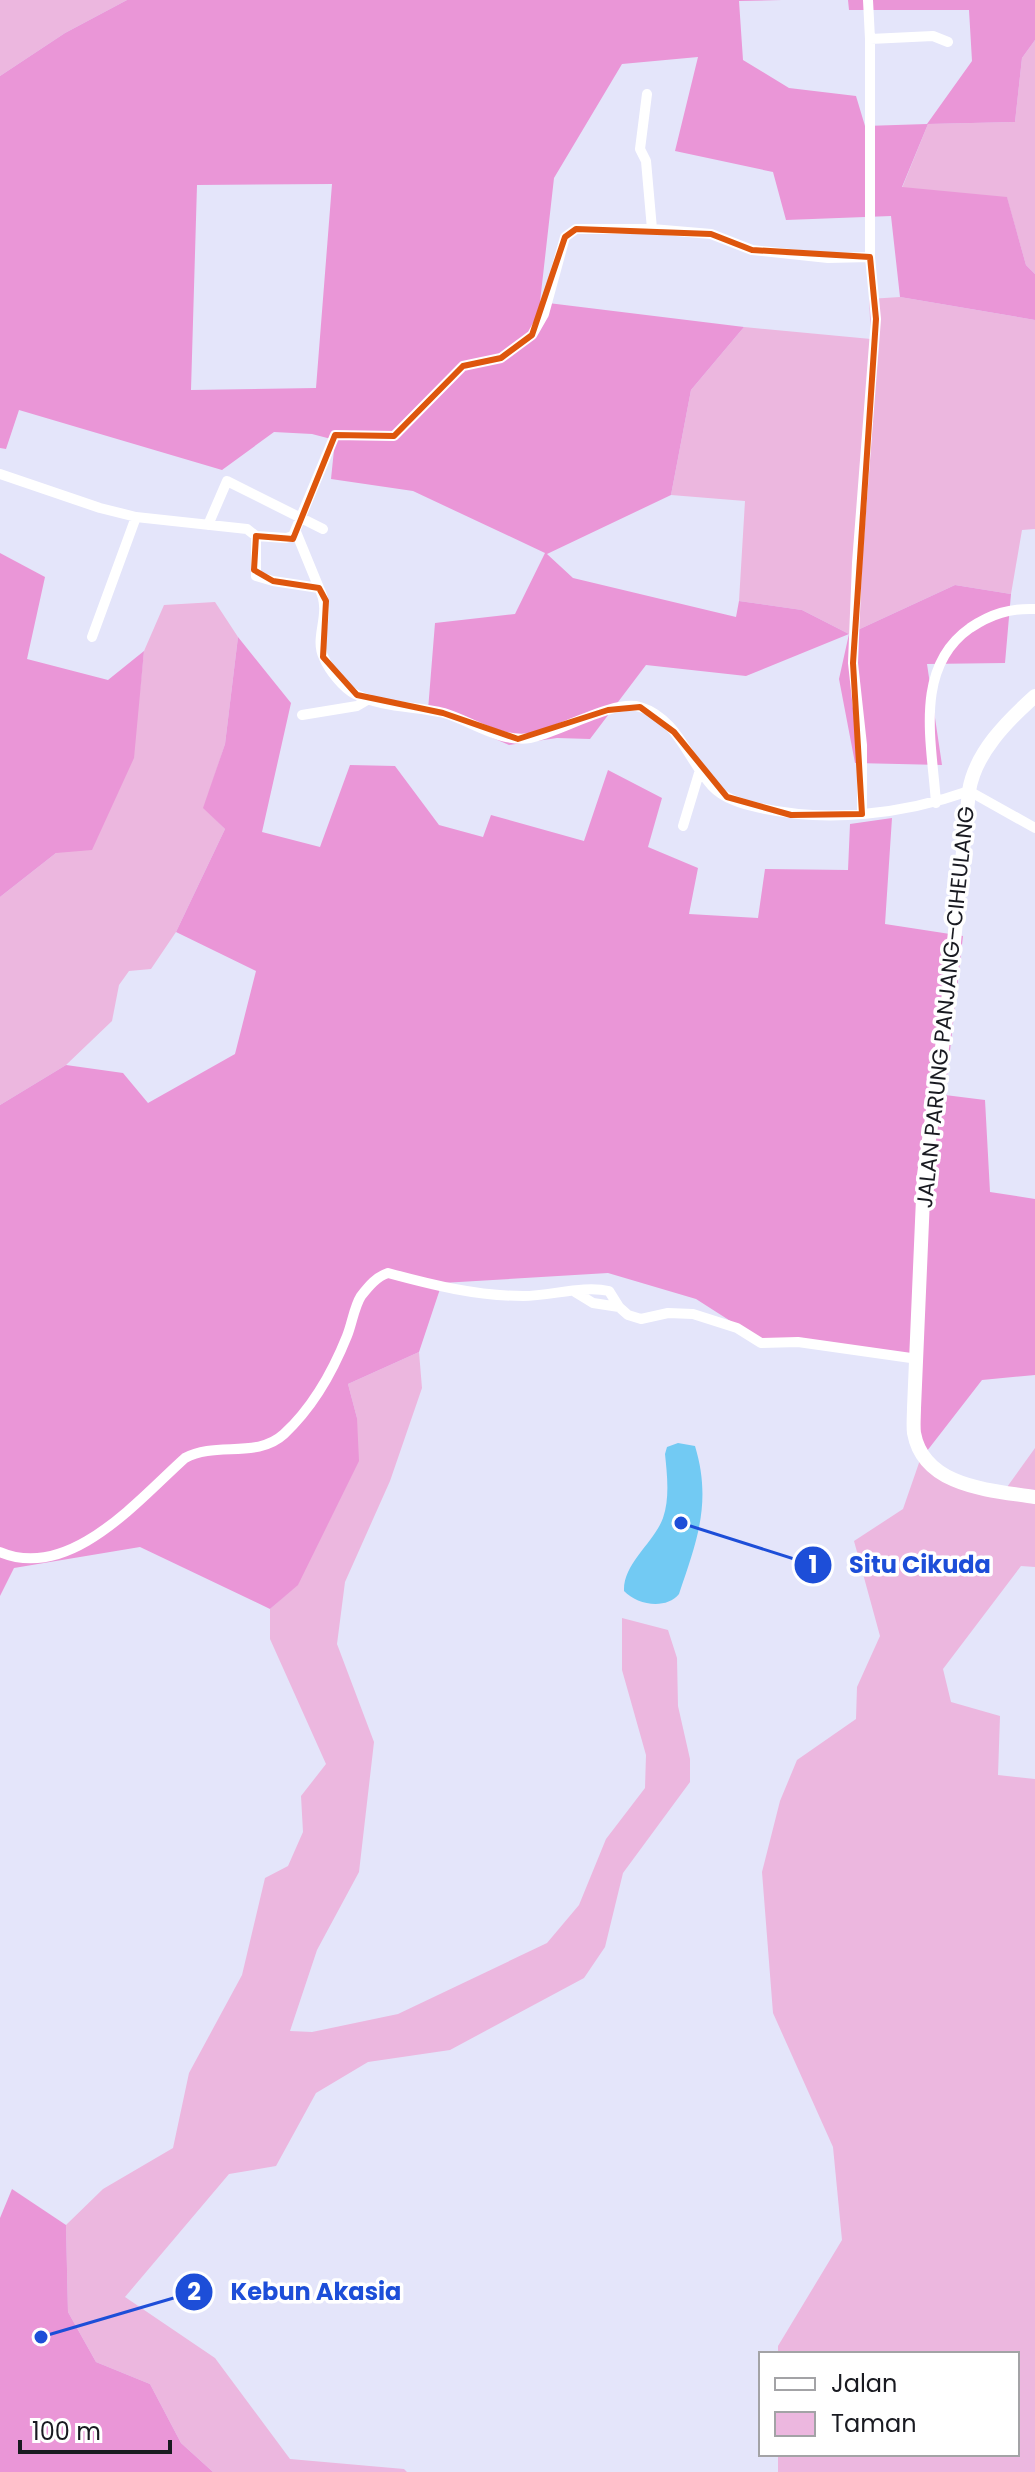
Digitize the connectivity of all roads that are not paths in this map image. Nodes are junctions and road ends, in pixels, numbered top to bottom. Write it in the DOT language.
graph roads {
  1 [pos="868,0"];
  2 [pos="870,39"];
  3 [pos="948,42"];
  4 [pos="647,94"];
  5 [pos="652,229"];
  6 [pos="870,257"];
  7 [pos="0,474"];
  8 [pos="136,517"];
  9 [pos="302,519"];
  10 [pos="208,525"];
  11 [pos="323,529"];
  12 [pos="296,532"];
  13 [pos="256,536"];
  14 [pos="319,588"];
  15 [pos="1035,609"];
  16 [pos="92,637"];
  17 [pos="369,699"];
  18 [pos="1032,702"];
  19 [pos="302,715"];
  20 [pos="700,770"];
  21 [pos="969,791"];
  22 [pos="936,803"];
  23 [pos="862,814"];
  24 [pos="683,826"];
  25 [pos="1035,828"];
  26 [pos="918,1359"];
  27 [pos="1035,1497"];
  28 [pos="0,1552"];
  1 -- 2 [label="street"];
  2 -- 3 [label="street"];
  2 -- 6 [label="street"];
  4 -- 5 [label="street"];
  5 -- 6 [label="street"];
  5 -- 9 [label="street"];
  6 -- 23 [label="street"];
  7 -- 8 [label="street"];
  8 -- 10 [label="street"];
  8 -- 16 [label="street"];
  9 -- 10 [label="street"];
  9 -- 11 [label="street"];
  9 -- 12 [label="street"];
  10 -- 13 [label="street"];
  12 -- 13 [label="street"];
  12 -- 14 [label="street"];
  13 -- 14 [label="street"];
  14 -- 17 [label="street"];
  15 -- 22 [label="street"];
  17 -- 19 [label="street"];
  17 -- 20 [label="street"];
  18 -- 21 [label="street, JALAN PARUNG PANJANG–CIHEULANG"];
  20 -- 23 [label="street"];
  20 -- 24 [label="street"];
  21 -- 22 [label="street"];
  21 -- 25 [label="street"];
  21 -- 26 [label="street, JALAN PARUNG PANJANG–CIHEULANG"];
  22 -- 23 [label="street"];
  26 -- 27 [label="street, JALAN PARUNG PANJANG–CIHEULANG"];
  26 -- 28 [label="street"];
}
